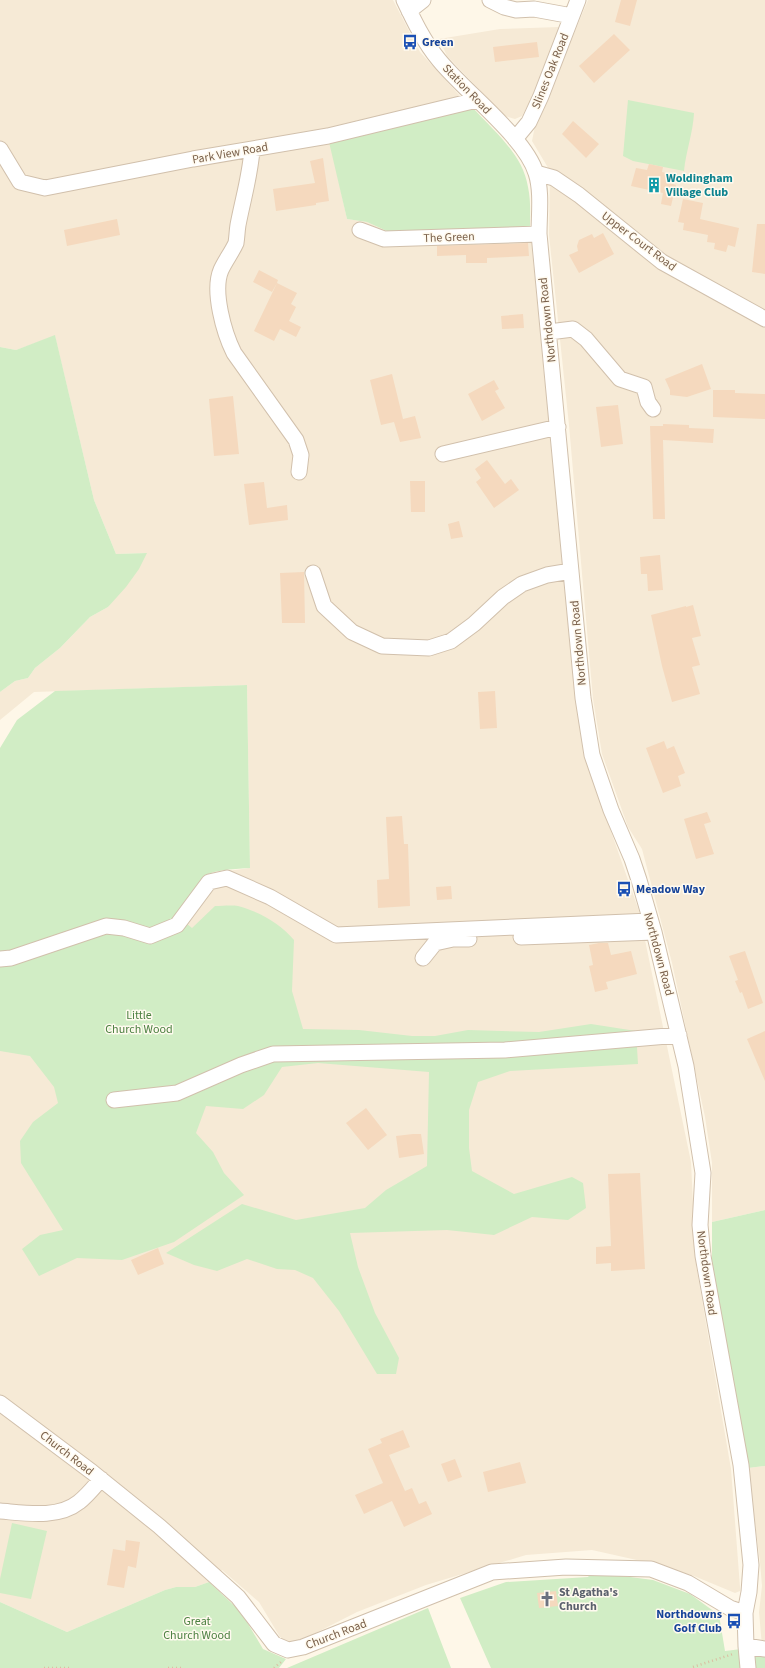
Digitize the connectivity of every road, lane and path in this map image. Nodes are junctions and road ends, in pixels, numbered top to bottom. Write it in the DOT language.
graph roads {
  1 [pos="423,0"];
  2 [pos="490,0"];
  3 [pos="578,0"];
  4 [pos="406,6"];
  5 [pos="572,16"];
  6 [pos="477,100"];
  7 [pos="515,139"];
  8 [pos="0,149"];
  9 [pos="252,150"];
  10 [pos="536,173"];
  11 [pos="360,230"];
  12 [pos="539,234"];
  13 [pos="765,319"];
  14 [pos="549,332"];
  15 [pos="653,409"];
  16 [pos="558,428"];
  17 [pos="443,454"];
  18 [pos="299,472"];
  19 [pos="571,571"];
  20 [pos="313,573"];
  21 [pos="652,926"];
  22 [pos="423,958"];
  23 [pos="0,959"];
  24 [pos="679,1035"];
  25 [pos="114,1100"];
  26 [pos="0,1403"];
  27 [pos="101,1479"];
  28 [pos="0,1511"];
  29 [pos="745,1613"];
  30 [pos="746,1649"];
  31 [pos="765,1649"];
  32 [pos="694,1667"];
  33 [pos="44,1668"];
  34 [pos="71,1668"];
  35 [pos="168,1668"];
  36 [pos="182,1668"];
  37 [pos="748,1668"];
  1 -- 4 [label="street"];
  2 -- 5 [label="street"];
  3 -- 5 [label="street, Slines Oak Road"];
  4 -- 6 [label="street, Station Road"];
  5 -- 7 [label="street, Slines Oak Road"];
  6 -- 7 [label="street, Station Road"];
  6 -- 9 [label="street, Park View Road"];
  7 -- 10 [label="street, Station Road"];
  8 -- 9 [label="street, Park View Road"];
  9 -- 18 [label="street"];
  10 -- 12 [label="street, Northdown Road"];
  10 -- 13 [label="street, Upper Court Road"];
  11 -- 12 [label="street, The Green"];
  12 -- 14 [label="street, Northdown Road"];
  14 -- 15 [label="street"];
  14 -- 16 [label="street, Northdown Road"];
  16 -- 17 [label="street"];
  16 -- 19 [label="street, Northdown Road"];
  19 -- 20 [label="street"];
  19 -- 21 [label="street, Northdown Road"];
  21 -- 22 [label="street"];
  21 -- 23 [label="street"];
  21 -- 24 [label="street, Northdown Road"];
  24 -- 25 [label="street"];
  24 -- 29 [label="street, Northdown Road"];
  26 -- 27 [label="street, Church Road"];
  27 -- 28 [label="street"];
  27 -- 29 [label="street, Church Road"];
  29 -- 30 [label="street, Northdown Road"];
  30 -- 31 [label="street"];
  30 -- 32 [label="path"];
  30 -- 37 [label="street, Northdown Road"];
  33 -- 34 [label="path"];
  35 -- 36 [label="path"];
}
